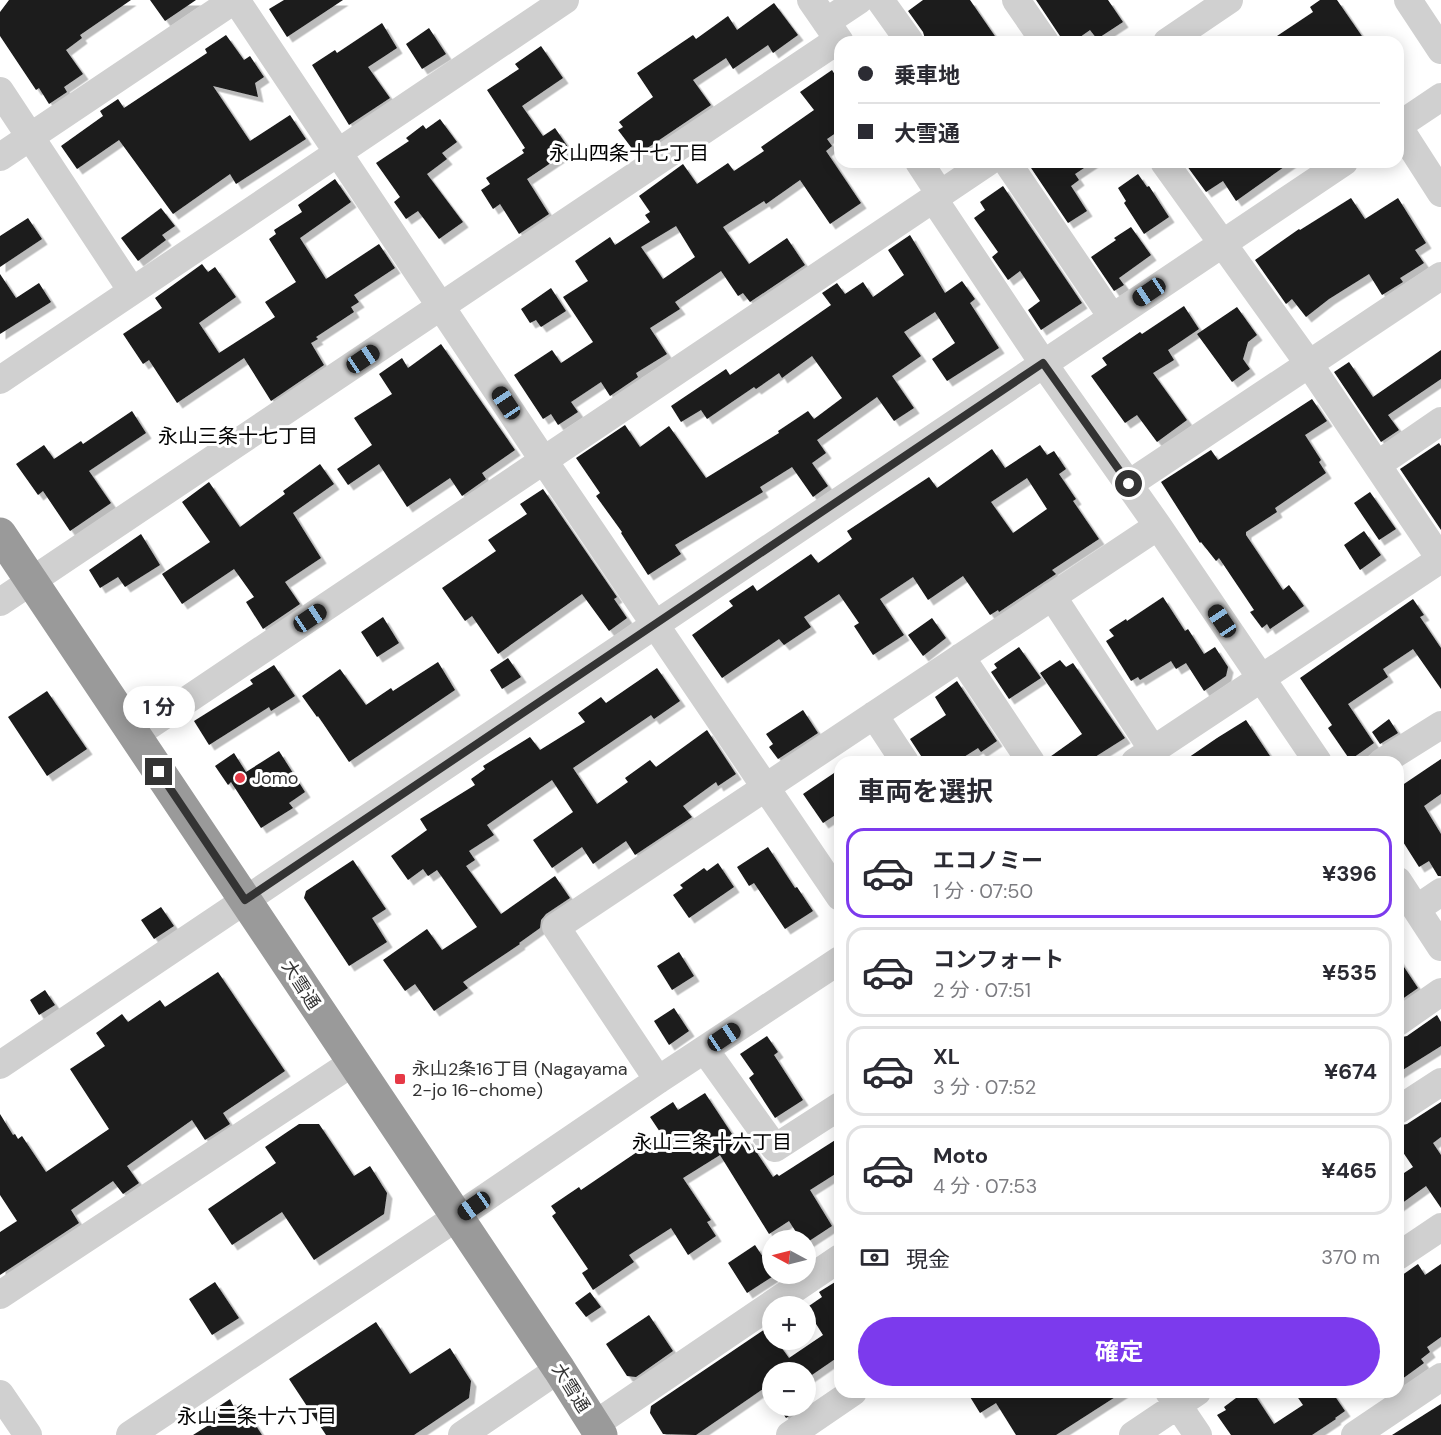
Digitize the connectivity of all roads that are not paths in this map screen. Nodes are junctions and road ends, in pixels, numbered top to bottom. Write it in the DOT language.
graph roads {
  1 [pos="235,0"];
  2 [pos="565,0"];
  3 [pos="859,0"];
  4 [pos="880,0"];
  5 [pos="1016,0"];
  6 [pos="1229,0"];
  7 [pos="1408,0"];
  8 [pos="829,26"];
  9 [pos="906,36"];
  10 [pos="1041,36"];
  11 [pos="1176,36"];
  12 [pos="1441,50"];
  13 [pos="0,92"];
  14 [pos="1441,97"];
  15 [pos="1404,122"];
  16 [pos="1404,135"];
  17 [pos="31,137"];
  18 [pos="339,152"];
  19 [pos="0,157"];
  20 [pos="922,168"];
  21 [pos="979,168"];
  22 [pos="1010,168"];
  23 [pos="1168,168"];
  24 [pos="1335,168"];
  25 [pos="1441,193"];
  26 [pos="936,196"];
  27 [pos="1222,243"];
  28 [pos="1441,276"];
  29 [pos="132,291"];
  30 [pos="441,307"];
  31 [pos="1112,317"];
  32 [pos="1043,363"];
  33 [pos="1309,364"];
  34 [pos="0,380"];
  35 [pos="1441,421"];
  36 [pos="544,461"];
  37 [pos="1377,465"];
  38 [pos="1129,484"];
  39 [pos="1158,526"];
  40 [pos="0,534"];
  41 [pos="1441,559"];
  42 [pos="31,581"];
  43 [pos="1052,596"];
  44 [pos="0,602"];
  45 [pos="657,624"];
  46 [pos="961,657"];
  47 [pos="1260,677"];
  48 [pos="874,715"];
  49 [pos="1441,725"];
  50 [pos="135,735"];
  51 [pos="900,756"];
  52 [pos="1026,756"];
  53 [pos="1144,756"];
  54 [pos="1314,756"];
  55 [pos="1392,756"];
  56 [pos="765,788"];
  57 [pos="834,888"];
  58 [pos="1404,891"];
  59 [pos="1441,892"];
  60 [pos="245,900"];
  61 [pos="1416,909"];
  62 [pos="1441,947"];
  63 [pos="834,964"];
  64 [pos="1441,993"];
  65 [pos="1404,1018"];
  66 [pos="705,1050"];
  67 [pos="352,1063"];
  68 [pos="0,1065"];
  69 [pos="657,1080"];
  70 [pos="1441,1082"];
  71 [pos="1404,1106"];
  72 [pos="834,1110"];
  73 [pos="457,1217"];
  74 [pos="1441,1227"];
  75 [pos="1404,1252"];
  76 [pos="834,1262"];
  77 [pos="0,1295"];
  78 [pos="559,1369"];
  79 [pos="1441,1377"];
  80 [pos="0,1394"];
  81 [pos="844,1398"];
  82 [pos="1179,1398"];
  83 [pos="1182,1398"];
  84 [pos="597,1430"];
  85 [pos="28,1435"];
  86 [pos="130,1435"];
  87 [pos="462,1435"];
  88 [pos="790,1435"];
  89 [pos="1133,1435"];
  90 [pos="1198,1435"];
  91 [pos="1355,1435"];
  1 -- 17 [label="street"];
  1 -- 18 [label="street"];
  2 -- 18 [label="street"];
  3 -- 8 [label="street"];
  4 -- 9 [label="street"];
  5 -- 10 [label="street"];
  6 -- 11 [label="street"];
  7 -- 12 [label="street"];
  8 -- 30 [label="street"];
  13 -- 17 [label="street"];
  14 -- 15 [label="street"];
  16 -- 25 [label="street"];
  17 -- 19 [label="street"];
  17 -- 29 [label="street"];
  18 -- 29 [label="street"];
  18 -- 30 [label="street"];
  20 -- 26 [label="street"];
  21 -- 26 [label="street"];
  22 -- 31 [label="street"];
  23 -- 27 [label="street"];
  24 -- 27 [label="street"];
  26 -- 32 [label="street"];
  26 -- 36 [label="street"];
  27 -- 31 [label="street"];
  27 -- 33 [label="street"];
  28 -- 33 [label="street"];
  29 -- 34 [label="street"];
  30 -- 36 [label="street"];
  30 -- 42 [label="street"];
  31 -- 32 [label="street"];
  32 -- 38 [label="street"];
  32 -- 45 [label="street"];
  33 -- 37 [label="street"];
  33 -- 38 [label="street"];
  35 -- 37 [label="street"];
  36 -- 45 [label="street"];
  36 -- 50 [label="street"];
  37 -- 41 [label="street"];
  38 -- 39 [label="street"];
  39 -- 43 [label="street"];
  39 -- 47 [label="street"];
  40 -- 42 [label="highway, 大雪通"];
  41 -- 47 [label="street"];
  42 -- 44 [label="street"];
  42 -- 50 [label="highway, 大雪通"];
  43 -- 46 [label="street"];
  43 -- 53 [label="street"];
  45 -- 56 [label="street"];
  45 -- 60 [label="street"];
  46 -- 48 [label="street"];
  46 -- 52 [label="street"];
  47 -- 53 [label="street"];
  47 -- 54 [label="street"];
  48 -- 51 [label="street"];
  48 -- 56 [label="street"];
  49 -- 55 [label="street"];
  50 -- 60 [label="highway, 大雪通"];
  56 -- 57 [label="street"];
  56 -- 69 [label="street"];
  58 -- 61 [label="street"];
  59 -- 61 [label="street"];
  60 -- 67 [label="highway, 大雪通"];
  60 -- 68 [label="street"];
  61 -- 62 [label="street"];
  63 -- 66 [label="street"];
  64 -- 65 [label="street"];
  66 -- 69 [label="street"];
  66 -- 72 [label="street"];
  67 -- 73 [label="highway, 大雪通"];
  67 -- 77 [label="street"];
  69 -- 73 [label="street"];
  70 -- 71 [label="street"];
  73 -- 78 [label="highway, 大雪通"];
  73 -- 86 [label="street"];
  74 -- 75 [label="street"];
  76 -- 84 [label="street"];
  78 -- 84 [label="highway, 大雪通"];
  78 -- 87 [label="street"];
  79 -- 91 [label="street"];
  80 -- 85 [label="street"];
  81 -- 88 [label="street"];
  82 -- 89 [label="street"];
  83 -- 90 [label="street"];
}
